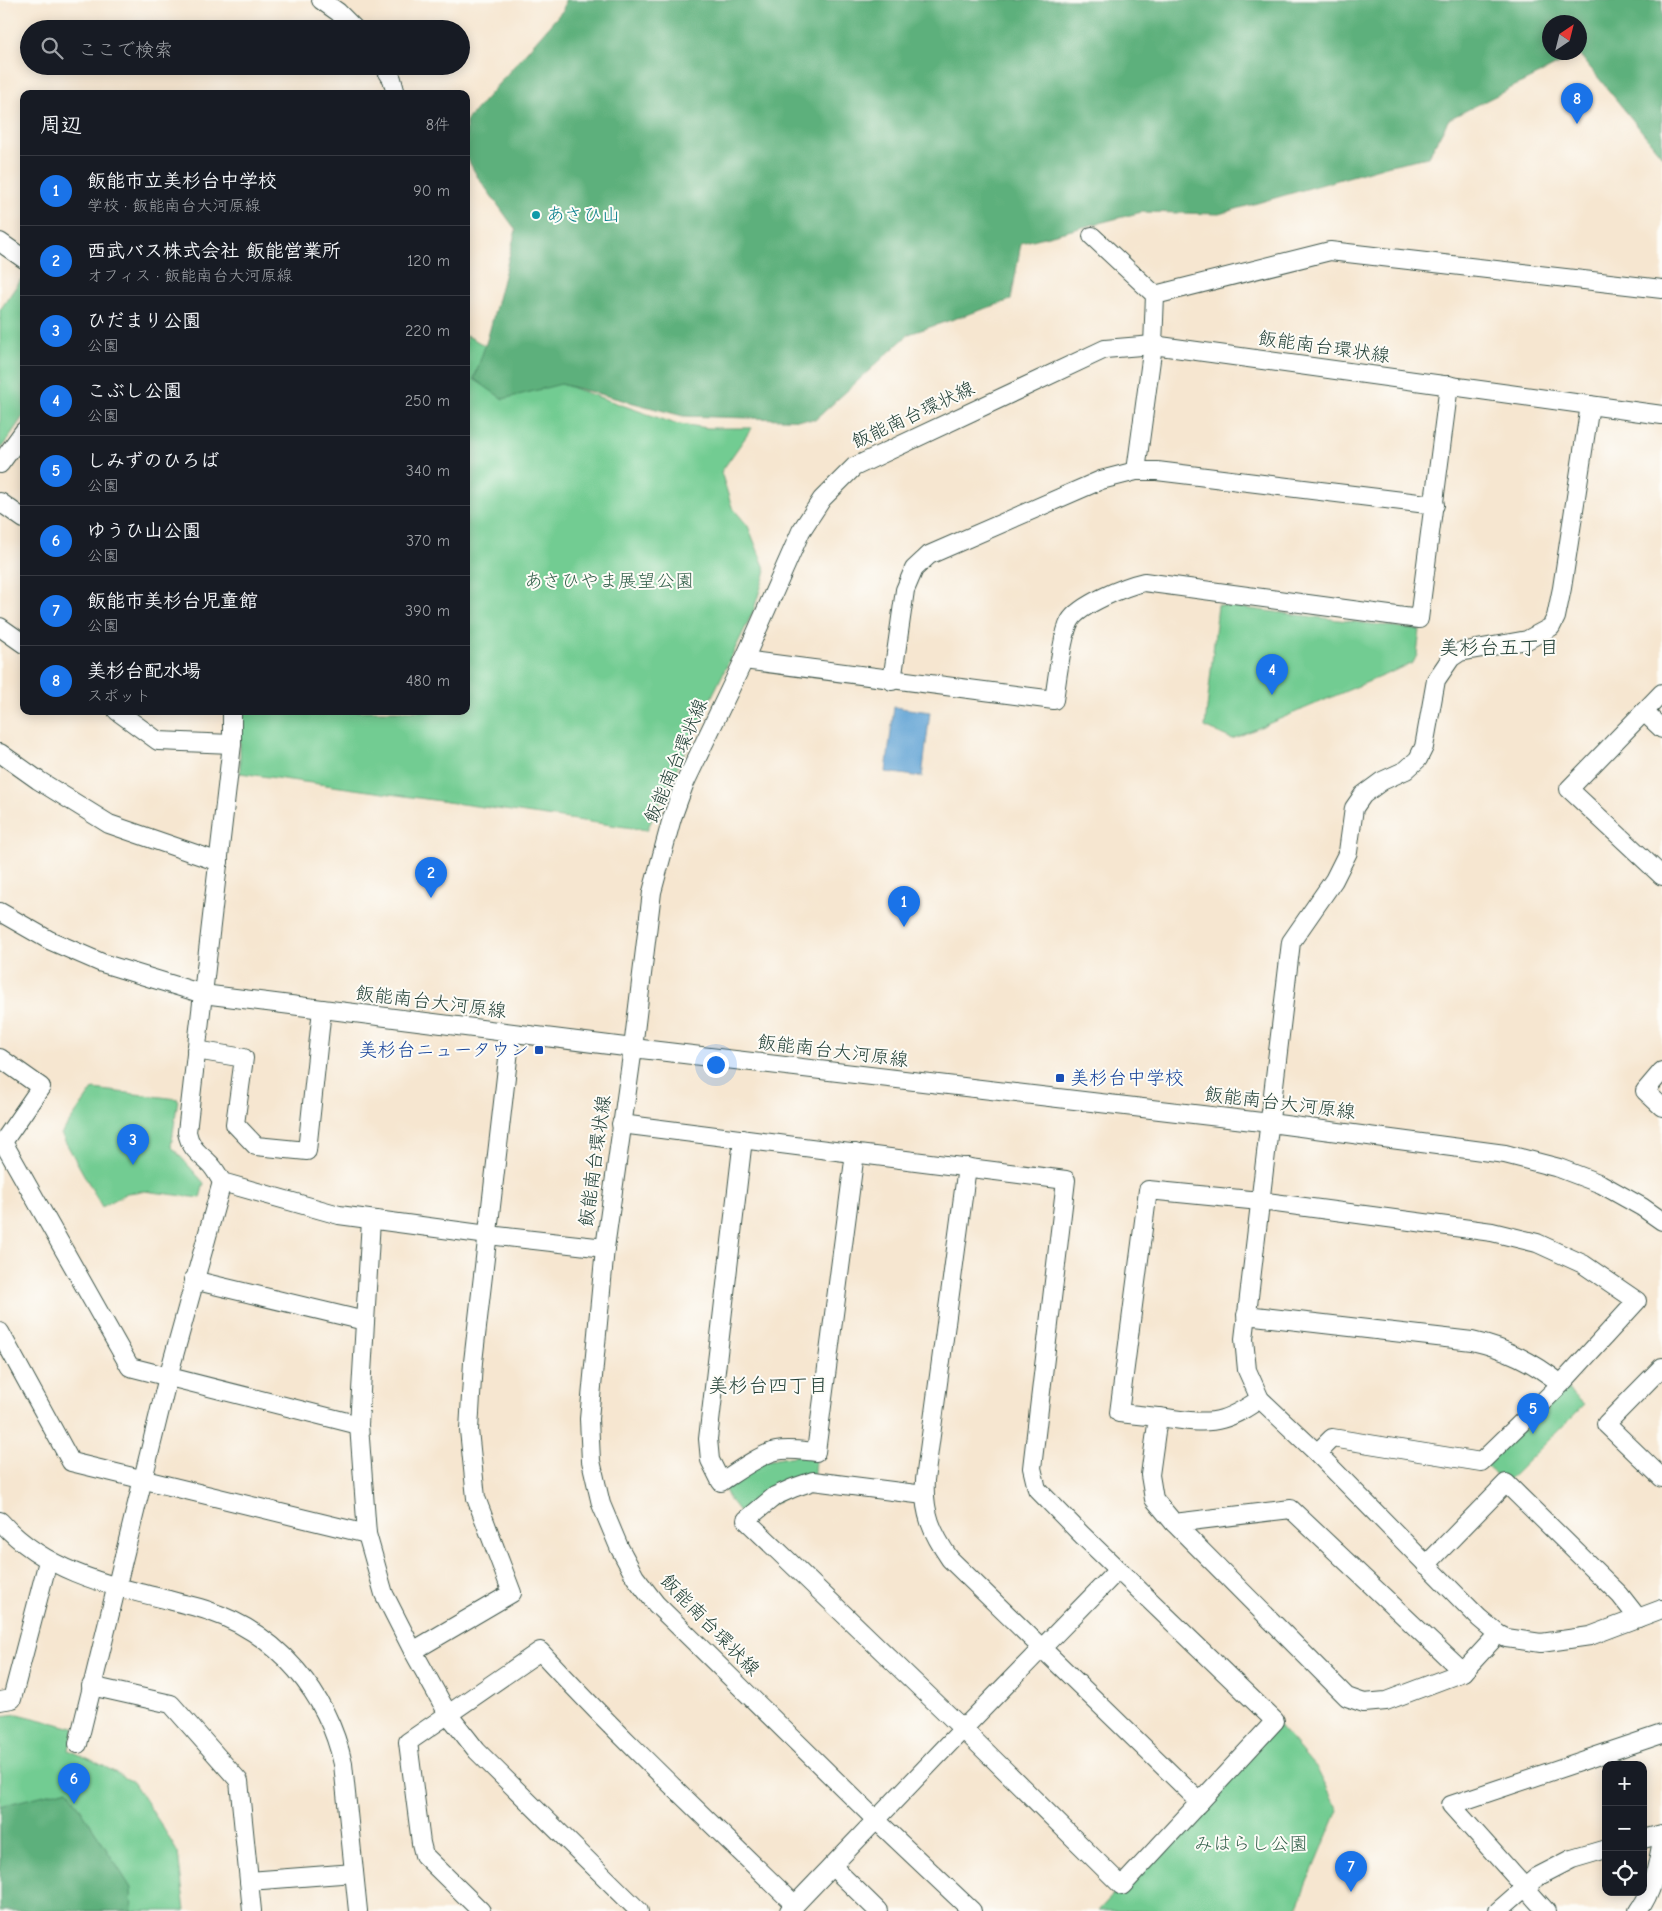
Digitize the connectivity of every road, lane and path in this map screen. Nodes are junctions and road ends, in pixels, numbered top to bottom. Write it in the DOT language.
graph roads {
  1 [pos="321,0"];
  2 [pos="346,20"];
  3 [pos="390,75"];
  4 [pos="395,90"];
  5 [pos="1092,236"];
  6 [pos="0,242"];
  7 [pos="20,256"];
  8 [pos="1662,289"];
  9 [pos="1155,295"];
  10 [pos="1153,345"];
  11 [pos="1449,385"];
  12 [pos="1590,405"];
  13 [pos="1662,415"];
  14 [pos="20,436"];
  15 [pos="0,464"];
  16 [pos="1136,471"];
  17 [pos="0,502"];
  18 [pos="1435,505"];
  19 [pos="20,516"];
  20 [pos="0,627"];
  21 [pos="20,641"];
  22 [pos="744,660"];
  23 [pos="892,681"];
  24 [pos="1662,693"];
  25 [pos="1644,712"];
  26 [pos="122,715"];
  27 [pos="232,715"];
  28 [pos="1662,729"];
  29 [pos="232,744"];
  30 [pos="0,753"];
  31 [pos="219,862"];
  32 [pos="1662,876"];
  33 [pos="0,912"];
  34 [pos="202,994"];
  35 [pos="322,1009"];
  36 [pos="511,1033"];
  37 [pos="633,1048"];
  38 [pos="196,1050"];
  39 [pos="0,1058"];
  40 [pos="1662,1071"];
  41 [pos="1662,1107"];
  42 [pos="1270,1123"];
  43 [pos="621,1124"];
  44 [pos="742,1139"];
  45 [pos="855,1153"];
  46 [pos="967,1167"];
  47 [pos="222,1182"];
  48 [pos="1260,1201"];
  49 [pos="371,1220"];
  50 [pos="1662,1221"];
  51 [pos="488,1236"];
  52 [pos="605,1248"];
  53 [pos="193,1280"];
  54 [pos="1246,1315"];
  55 [pos="364,1321"];
  56 [pos="0,1332"];
  57 [pos="1662,1367"];
  58 [pos="168,1377"];
  59 [pos="1561,1384"];
  60 [pos="1260,1399"];
  61 [pos="1158,1417"];
  62 [pos="359,1425"];
  63 [pos="1317,1453"];
  64 [pos="143,1478"];
  65 [pos="1662,1478"];
  66 [pos="924,1495"];
  67 [pos="0,1521"];
  68 [pos="1174,1523"];
  69 [pos="367,1534"];
  70 [pos="48,1561"];
  71 [pos="1426,1565"];
  72 [pos="1118,1570"];
  73 [pos="116,1587"];
  74 [pos="1662,1609"];
  75 [pos="1638,1618"];
  76 [pos="1498,1634"];
  77 [pos="1041,1649"];
  78 [pos="413,1652"];
  79 [pos="1463,1672"];
  80 [pos="91,1686"];
  81 [pos="0,1701"];
  82 [pos="448,1714"];
  83 [pos="963,1729"];
  84 [pos="1662,1734"];
  85 [pos="78,1744"];
  86 [pos="1200,1802"];
  87 [pos="876,1820"];
  88 [pos="1662,1834"];
  89 [pos="1647,1838"];
  90 [pos="1662,1840"];
  91 [pos="1602,1850"];
  92 [pos="832,1866"];
  93 [pos="354,1873"];
  94 [pos="249,1881"];
  95 [pos="1525,1887"];
  96 [pos="792,1908"];
  97 [pos="252,1911"];
  98 [pos="358,1911"];
  99 [pos="481,1911"];
  100 [pos="639,1911"];
  101 [pos="878,1911"];
  102 [pos="972,1911"];
  103 [pos="1498,1911"];
  104 [pos="1546,1911"];
  105 [pos="1638,1911"];
  1 -- 2 [label="street"];
  3 -- 4 [label="street"];
  5 -- 9 [label="street"];
  6 -- 7 [label="street"];
  8 -- 9 [label="street"];
  9 -- 10 [label="street"];
  10 -- 11 [label="street, 飯能南台環状線"];
  10 -- 16 [label="street"];
  10 -- 22 [label="street, 飯能南台環状線"];
  11 -- 12 [label="street, 飯能南台環状線"];
  11 -- 18 [label="street"];
  12 -- 13 [label="street, 飯能南台環状線"];
  12 -- 42 [label="street"];
  14 -- 15 [label="street"];
  16 -- 18 [label="street"];
  16 -- 23 [label="street"];
  17 -- 19 [label="street"];
  18 -- 23 [label="street"];
  20 -- 21 [label="street"];
  22 -- 23 [label="street"];
  22 -- 37 [label="street, 飯能南台環状線"];
  24 -- 25 [label="street"];
  25 -- 28 [label="street"];
  25 -- 32 [label="street"];
  26 -- 29 [label="street"];
  27 -- 29 [label="street"];
  29 -- 31 [label="street"];
  30 -- 31 [label="street"];
  31 -- 34 [label="street"];
  33 -- 34 [label="street, 飯能南台大河原線"];
  34 -- 35 [label="street, 飯能南台大河原線"];
  34 -- 38 [label="street"];
  35 -- 36 [label="street, 飯能南台大河原線"];
  35 -- 38 [label="street"];
  36 -- 37 [label="street, 飯能南台大河原線"];
  36 -- 51 [label="street"];
  37 -- 42 [label="street, 飯能南台大河原線"];
  37 -- 43 [label="street, 飯能南台環状線"];
  38 -- 47 [label="street"];
  39 -- 58 [label="street"];
  40 -- 41 [label="street"];
  42 -- 48 [label="street"];
  42 -- 50 [label="street, 飯能南台大河原線"];
  43 -- 44 [label="street"];
  43 -- 52 [label="street, 飯能南台環状線"];
  44 -- 45 [label="street"];
  44 -- 45 [label="street"];
  45 -- 46 [label="street"];
  46 -- 66 [label="street"];
  46 -- 72 [label="street"];
  47 -- 49 [label="street"];
  47 -- 53 [label="street"];
  48 -- 54 [label="street"];
  48 -- 59 [label="street"];
  48 -- 61 [label="street"];
  49 -- 51 [label="street"];
  49 -- 55 [label="street"];
  51 -- 52 [label="street"];
  51 -- 78 [label="street"];
  52 -- 87 [label="street, 飯能南台環状線"];
  53 -- 55 [label="street"];
  53 -- 58 [label="street"];
  54 -- 59 [label="street"];
  54 -- 60 [label="street"];
  55 -- 62 [label="street"];
  56 -- 64 [label="street"];
  57 -- 65 [label="street"];
  58 -- 62 [label="street"];
  58 -- 64 [label="street"];
  59 -- 63 [label="street"];
  60 -- 61 [label="street"];
  60 -- 63 [label="street"];
  61 -- 68 [label="street"];
  62 -- 69 [label="street"];
  63 -- 71 [label="street"];
  64 -- 69 [label="street"];
  64 -- 73 [label="street"];
  66 -- 77 [label="street"];
  66 -- 83 [label="street"];
  67 -- 70 [label="street"];
  68 -- 79 [label="street"];
  68 -- 79 [label="street"];
  69 -- 78 [label="street"];
  70 -- 73 [label="street"];
  70 -- 81 [label="street"];
  71 -- 75 [label="street"];
  71 -- 76 [label="street"];
  72 -- 77 [label="street"];
  72 -- 86 [label="street"];
  73 -- 80 [label="street"];
  73 -- 93 [label="street"];
  74 -- 75 [label="street"];
  75 -- 76 [label="street"];
  76 -- 79 [label="street"];
  77 -- 83 [label="street"];
  77 -- 86 [label="street"];
  78 -- 82 [label="street"];
  80 -- 85 [label="street"];
  80 -- 94 [label="street"];
  82 -- 96 [label="street"];
  82 -- 99 [label="street"];
  82 -- 100 [label="street"];
  83 -- 86 [label="street"];
  83 -- 87 [label="street"];
  84 -- 95 [label="street"];
  87 -- 92 [label="street"];
  87 -- 102 [label="street, 飯能南台環状線"];
  88 -- 89 [label="street"];
  90 -- 105 [label="street"];
  91 -- 95 [label="street"];
  92 -- 96 [label="street"];
  92 -- 101 [label="street"];
  93 -- 94 [label="street"];
  93 -- 98 [label="street"];
  94 -- 97 [label="street"];
  95 -- 103 [label="street"];
  95 -- 104 [label="street"];
}
